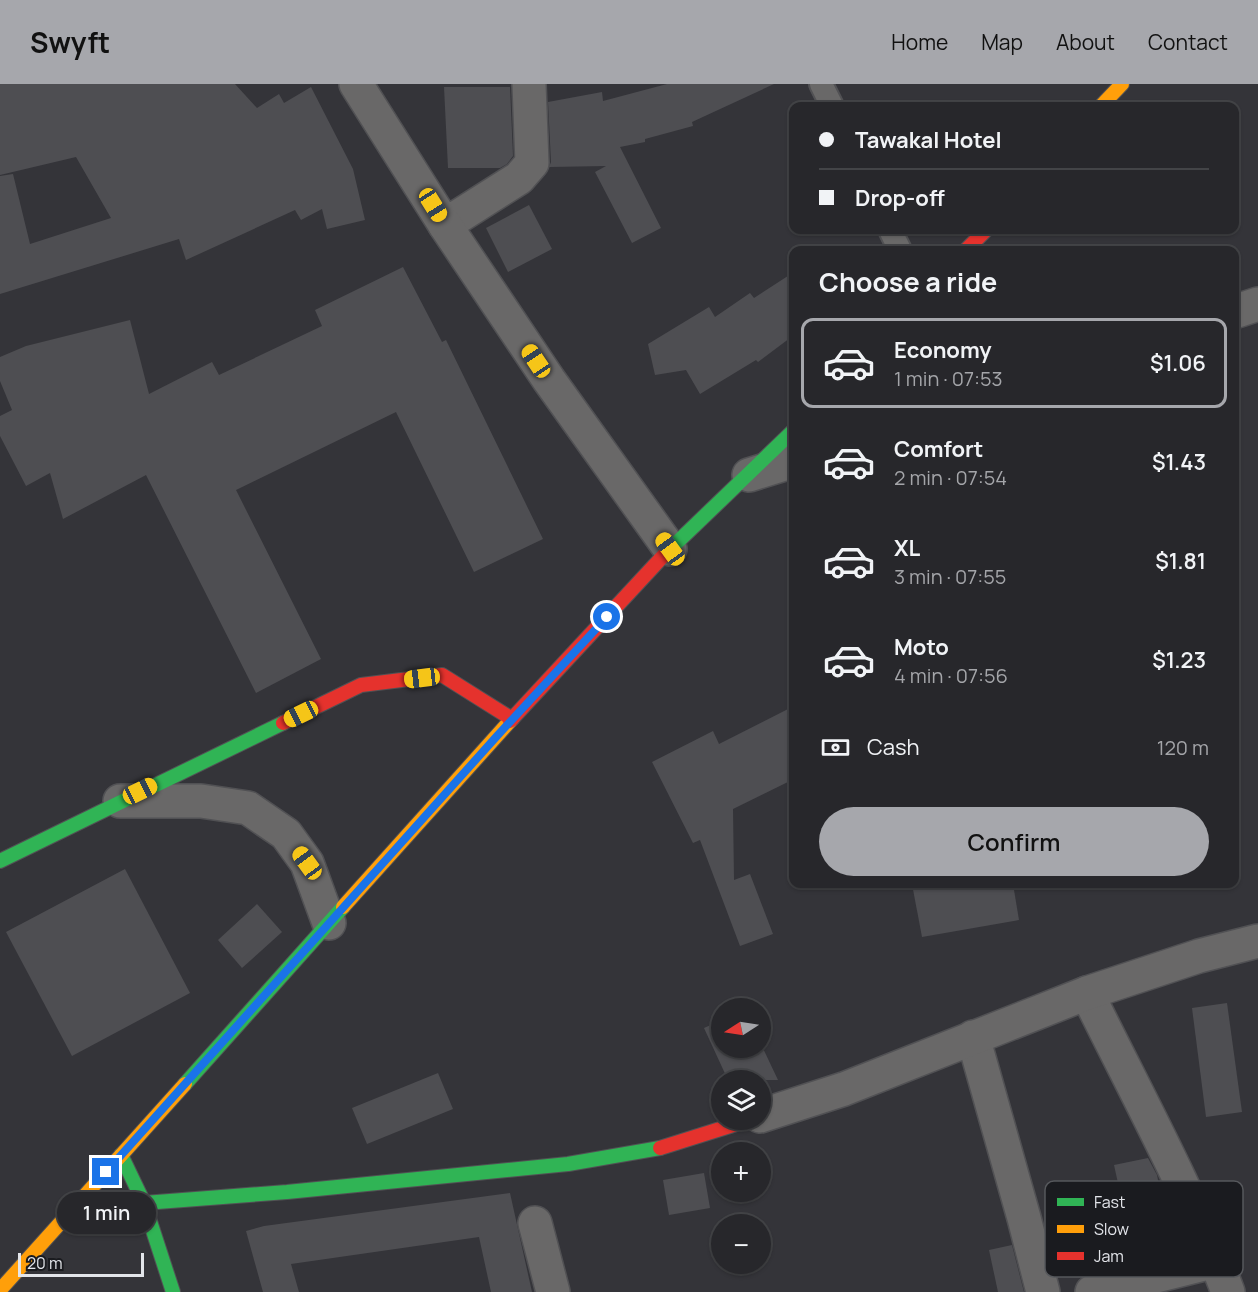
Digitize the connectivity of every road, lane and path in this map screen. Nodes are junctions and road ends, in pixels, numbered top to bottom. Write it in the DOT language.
graph roads {
  1 [pos="356,84"];
  2 [pos="529,84"];
  3 [pos="821,84"];
  4 [pos="1122,84"];
  5 [pos="830,102"];
  6 [pos="1105,102"];
  7 [pos="446,225"];
  8 [pos="982,234"];
  9 [pos="970,246"];
  10 [pos="1258,304"];
  11 [pos="1239,310"];
  12 [pos="789,435"];
  13 [pos="789,463"];
  14 [pos="749,476"];
  15 [pos="670,549"];
  16 [pos="512,719"];
  17 [pos="120,801"];
  18 [pos="0,861"];
  19 [pos="329,923"];
  20 [pos="1258,941"];
  21 [pos="1087,993"];
  22 [pos="972,1037"];
  23 [pos="771,1112"];
  24 [pos="719,1130"];
  25 [pos="121,1155"];
  26 [pos="1177,1181"];
  27 [pos="144,1203"];
  28 [pos="535,1223"];
  29 [pos="1152,1277"];
  30 [pos="1222,1277"];
  31 [pos="0,1290"];
  32 [pos="173,1292"];
  33 [pos="553,1292"];
  34 [pos="1043,1292"];
  35 [pos="1092,1292"];
  36 [pos="1228,1292"];
  1 -- 7 [label="street"];
  2 -- 7 [label="street"];
  3 -- 5 [label="lane"];
  4 -- 6 [label="street"];
  7 -- 15 [label="street"];
  8 -- 9 [label="street"];
  10 -- 11 [label="street"];
  12 -- 14 [label="street"];
  13 -- 14 [label="street"];
  14 -- 15 [label="street"];
  15 -- 16 [label="street"];
  16 -- 17 [label="street"];
  16 -- 19 [label="street"];
  17 -- 18 [label="street"];
  17 -- 19 [label="street"];
  19 -- 25 [label="street"];
  20 -- 21 [label="street"];
  21 -- 22 [label="street"];
  21 -- 26 [label="street"];
  22 -- 23 [label="street"];
  22 -- 34 [label="street"];
  24 -- 27 [label="street"];
  25 -- 27 [label="street"];
  25 -- 31 [label="street"];
  27 -- 32 [label="street"];
  28 -- 33 [label="street"];
  29 -- 35 [label="street"];
  30 -- 36 [label="street"];
}
